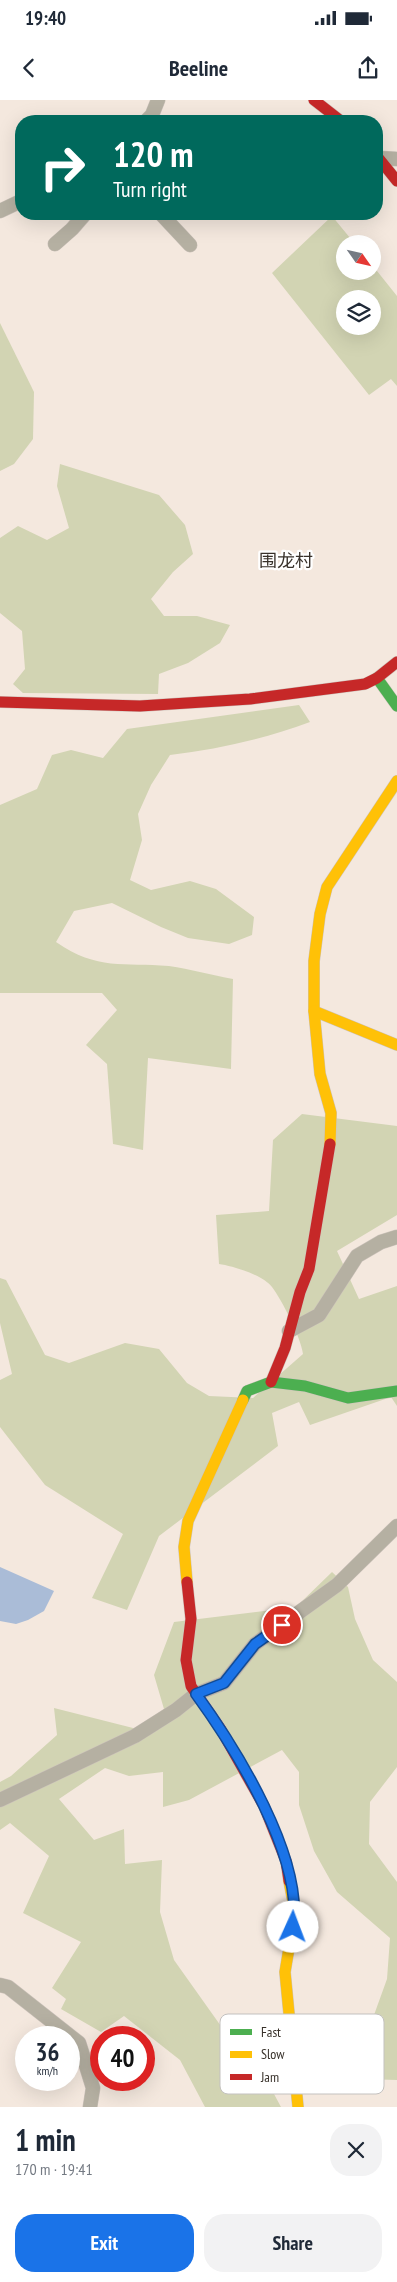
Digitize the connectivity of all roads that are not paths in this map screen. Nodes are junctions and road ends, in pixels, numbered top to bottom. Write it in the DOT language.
graph roads {
  1 [pos="158,100"];
  2 [pos="314,100"];
  3 [pos="152,115"];
  4 [pos="333,115"];
  5 [pos="383,158"];
  6 [pos="397,159"];
  7 [pos="383,164"];
  8 [pos="397,181"];
  9 [pos="15,204"];
  10 [pos="0,212"];
  11 [pos="80,220"];
  12 [pos="167,220"];
  13 [pos="55,244"];
  14 [pos="190,244"];
  15 [pos="397,662"];
  16 [pos="378,678"];
  17 [pos="0,702"];
  18 [pos="397,706"];
  19 [pos="397,781"];
  20 [pos="314,1012"];
  21 [pos="397,1045"];
  22 [pos="397,1237"];
  23 [pos="289,1331"];
  24 [pos="271,1382"];
  25 [pos="397,1391"];
  26 [pos="397,1526"];
  27 [pos="194,1690"];
  28 [pos="0,1800"];
  29 [pos="0,1985"];
  30 [pos="290,2014"];
  31 [pos="297,2094"];
  32 [pos="90,2107"];
  33 [pos="298,2107"];
  1 -- 3 [label="street"];
  2 -- 4 [label="street"];
  5 -- 6 [label="street"];
  7 -- 8 [label="street"];
  9 -- 10 [label="street"];
  11 -- 13 [label="street"];
  12 -- 14 [label="street"];
  15 -- 16 [label="street"];
  16 -- 17 [label="street"];
  16 -- 18 [label="street"];
  19 -- 20 [label="street"];
  20 -- 21 [label="street"];
  20 -- 23 [label="street"];
  22 -- 23 [label="street"];
  23 -- 24 [label="street"];
  24 -- 25 [label="street"];
  24 -- 27 [label="street"];
  26 -- 27 [label="street"];
  27 -- 28 [label="street"];
  27 -- 30 [label="street"];
  29 -- 32 [label="street"];
  31 -- 33 [label="street"];
}
